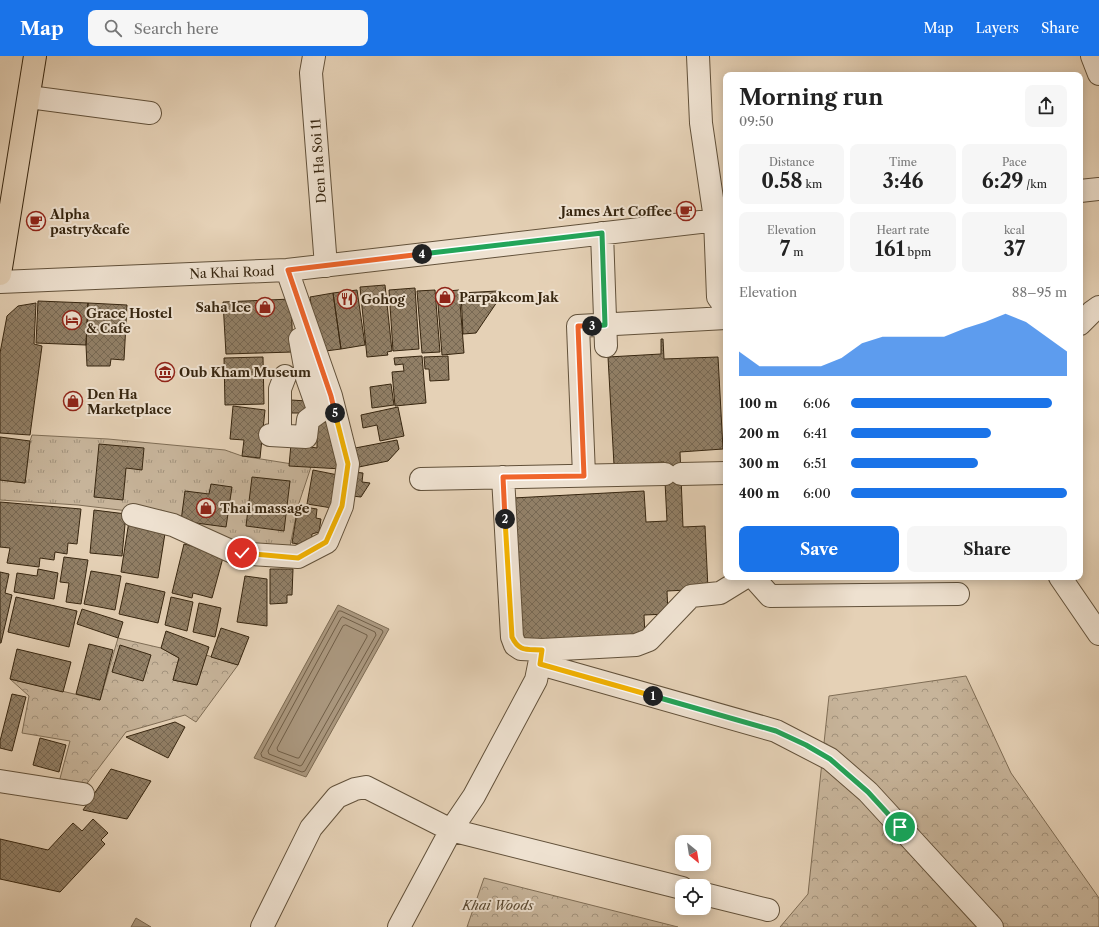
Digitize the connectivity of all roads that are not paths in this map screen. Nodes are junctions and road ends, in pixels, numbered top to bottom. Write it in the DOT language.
graph roads {
  1 [pos="36,56"];
  2 [pos="314,56"];
  3 [pos="698,56"];
  4 [pos="1092,56"];
  5 [pos="1099,74"];
  6 [pos="29,97"];
  7 [pos="150,113"];
  8 [pos="1099,189"];
  9 [pos="1083,191"];
  10 [pos="720,219"];
  11 [pos="602,233"];
  12 [pos="326,266"];
  13 [pos="288,270"];
  14 [pos="0,274"];
  15 [pos="0,282"];
  16 [pos="723,304"];
  17 [pos="1099,307"];
  18 [pos="301,310"];
  19 [pos="723,318"];
  20 [pos="1083,321"];
  21 [pos="606,336"];
  22 [pos="285,376"];
  23 [pos="723,473"];
  24 [pos="584,476"];
  25 [pos="503,477"];
  26 [pos="421,479"];
  27 [pos="133,515"];
  28 [pos="741,580"];
  29 [pos="756,580"];
  30 [pos="1062,580"];
  31 [pos="958,594"];
  32 [pos="1099,634"];
  33 [pos="541,657"];
  34 [pos="0,781"];
  35 [pos="83,794"];
  36 [pos="451,830"];
  37 [pos="675,886"];
  38 [pos="711,896"];
  39 [pos="768,910"];
  40 [pos="262,927"];
  41 [pos="399,927"];
  42 [pos="992,927"];
  1 -- 6 [label="main road"];
  2 -- 12 [label="street, Den Ha Soi 11"];
  3 -- 10 [label="street"];
  4 -- 5 [label="street"];
  6 -- 7 [label="street"];
  6 -- 14 [label="main road"];
  8 -- 9 [label="street"];
  10 -- 11 [label="street, Na Khai Road"];
  10 -- 16 [label="street"];
  11 -- 12 [label="street, Na Khai Road"];
  11 -- 21 [label="street"];
  12 -- 13 [label="street, Na Khai Road"];
  13 -- 15 [label="street, Na Khai Road"];
  13 -- 18 [label="street"];
  17 -- 20 [label="street"];
  18 -- 22 [label="street"];
  18 -- 27 [label="street"];
  19 -- 21 [label="street"];
  21 -- 24 [label="street"];
  23 -- 24 [label="street"];
  24 -- 25 [label="street"];
  25 -- 26 [label="street"];
  25 -- 33 [label="street"];
  28 -- 33 [label="street"];
  29 -- 31 [label="street"];
  30 -- 32 [label="street"];
  33 -- 36 [label="street"];
  33 -- 42 [label="street"];
  34 -- 35 [label="street"];
  36 -- 37 [label="street"];
  36 -- 40 [label="street"];
  36 -- 41 [label="street"];
  38 -- 39 [label="street"];
}
